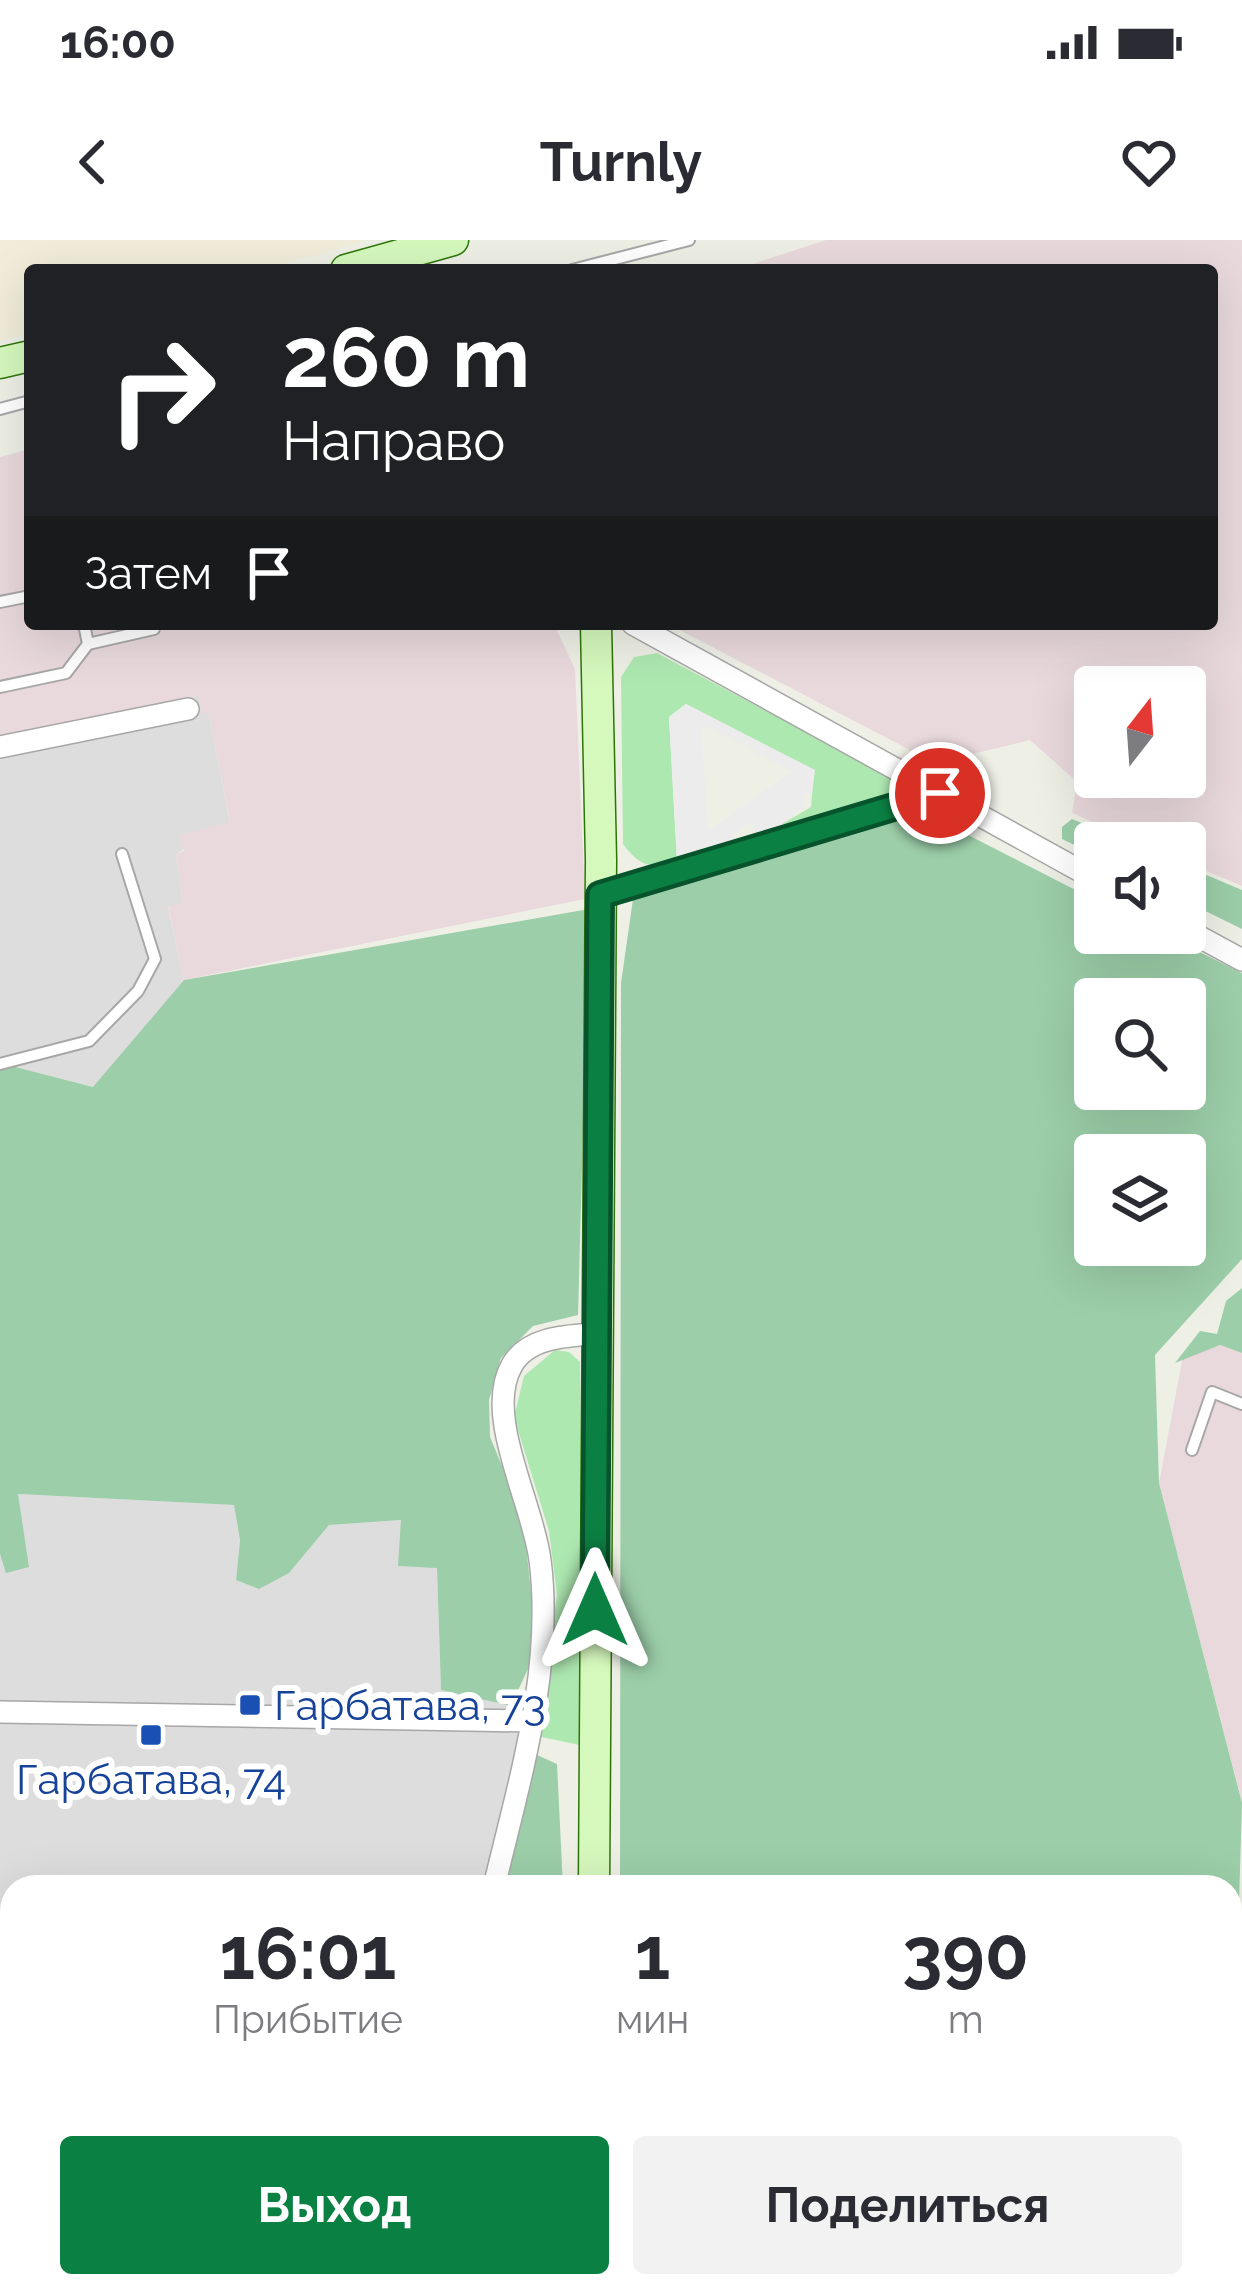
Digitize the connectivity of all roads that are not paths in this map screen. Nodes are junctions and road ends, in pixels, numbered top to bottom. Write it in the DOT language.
graph roads {
  1 [pos="453,240"];
  2 [pos="689,240"];
  3 [pos="367,264"];
  4 [pos="595,264"];
  5 [pos="85,630"];
  6 [pos="150,630"];
  7 [pos="596,630"];
  8 [pos="644,630"];
  9 [pos="88,644"];
  10 [pos="0,687"];
  11 [pos="188,709"];
  12 [pos="0,747"];
  13 [pos="940,793"];
  14 [pos="122,854"];
  15 [pos="1074,867"];
  16 [pos="600,895"];
  17 [pos="1206,940"];
  18 [pos="1242,960"];
  19 [pos="0,1064"];
  20 [pos="595,1334"];
  21 [pos="1242,1405"];
  22 [pos="1192,1450"];
  23 [pos="0,1712"];
  24 [pos="532,1721"];
  25 [pos="497,1875"];
  26 [pos="594,1875"];
  1 -- 3 [label="main road"];
  2 -- 4 [label="lane"];
  5 -- 9 [label="lane"];
  6 -- 9 [label="lane"];
  7 -- 16 [label="main road"];
  8 -- 13 [label="street"];
  9 -- 10 [label="lane"];
  11 -- 12 [label="street"];
  13 -- 15 [label="street"];
  13 -- 16 [label="lane"];
  14 -- 19 [label="lane"];
  16 -- 20 [label="main road"];
  17 -- 18 [label="street"];
  20 -- 24 [label="street"];
  20 -- 26 [label="main road"];
  21 -- 22 [label="lane"];
  23 -- 24 [label="street"];
  24 -- 25 [label="street"];
}
